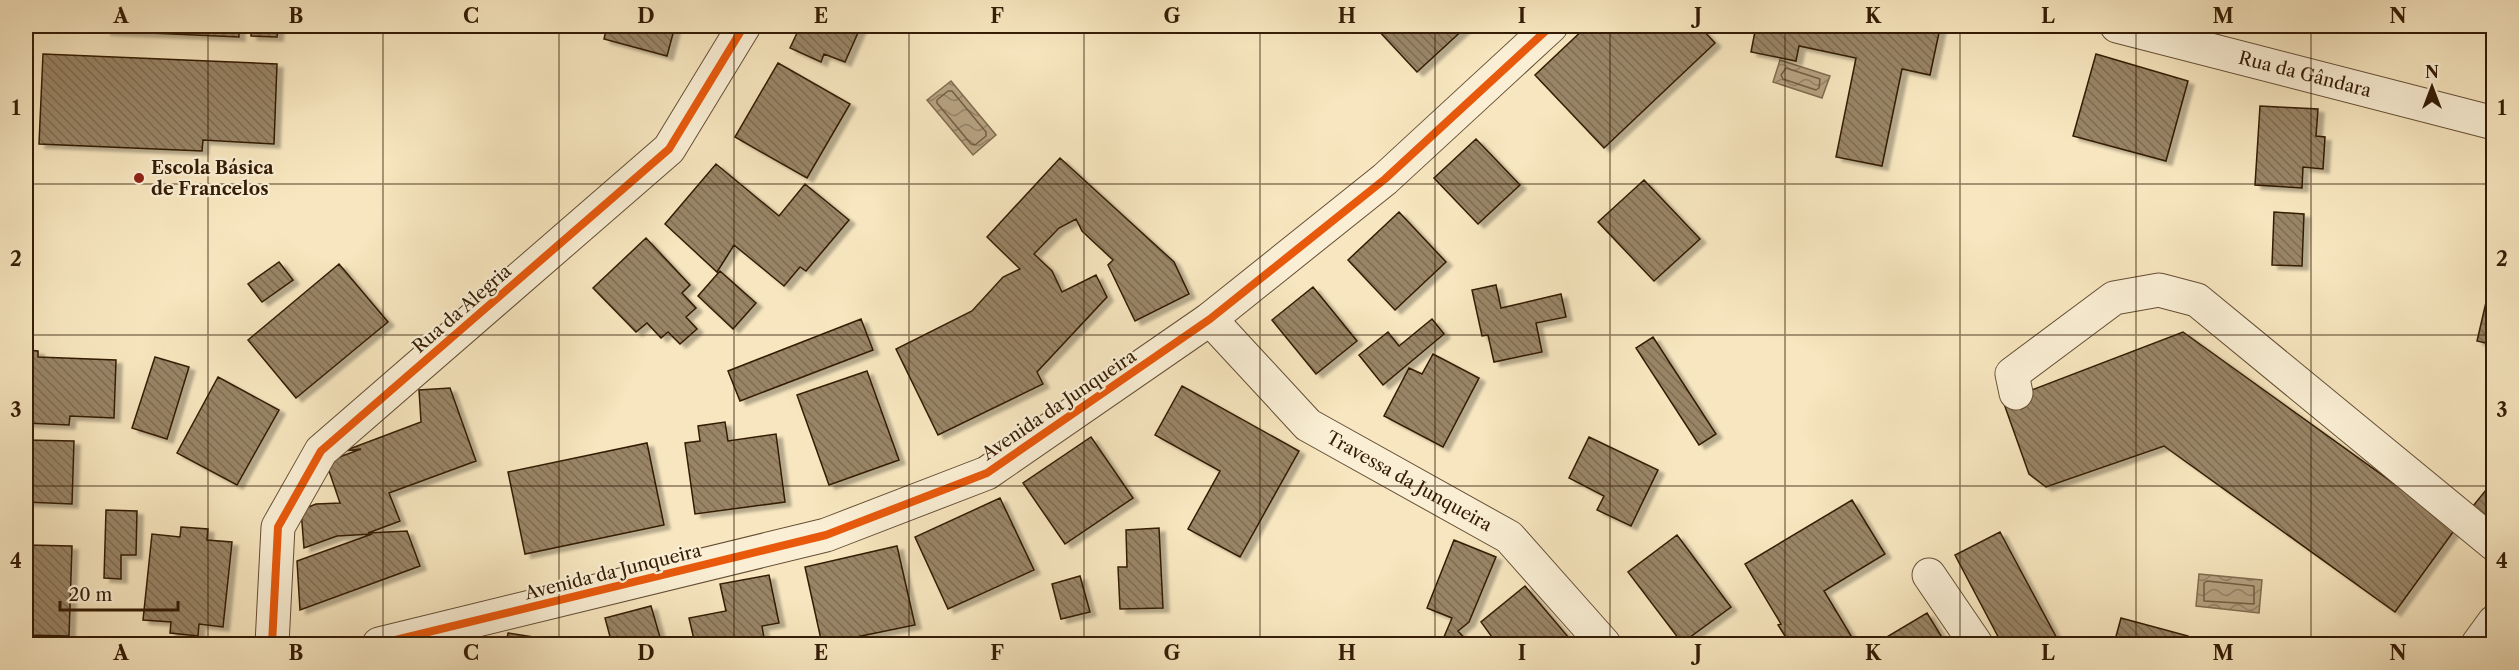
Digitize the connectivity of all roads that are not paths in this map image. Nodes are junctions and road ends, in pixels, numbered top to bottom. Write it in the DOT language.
graph roads {
  1 [pos="744,26"];
  2 [pos="1551,26"];
  3 [pos="2117,26"];
  4 [pos="2493,123"];
  5 [pos="1210,319"];
  6 [pos="2016,393"];
  7 [pos="2493,544"];
  8 [pos="1929,575"];
  9 [pos="2493,622"];
  10 [pos="272,645"];
  11 [pos="379,645"];
  12 [pos="1604,645"];
  13 [pos="1976,645"];
  14 [pos="2478,645"];
  1 -- 10 [label="street, Rua da Alegria"];
  2 -- 5 [label="street, Avenida da Junqueira"];
  3 -- 4 [label="street, Rua da Gândara"];
  5 -- 11 [label="street, Avenida da Junqueira"];
  5 -- 12 [label="street, Travessa da Junqueira"];
  6 -- 7 [label="street"];
  8 -- 13 [label="street"];
  9 -- 14 [label="street"];
}
